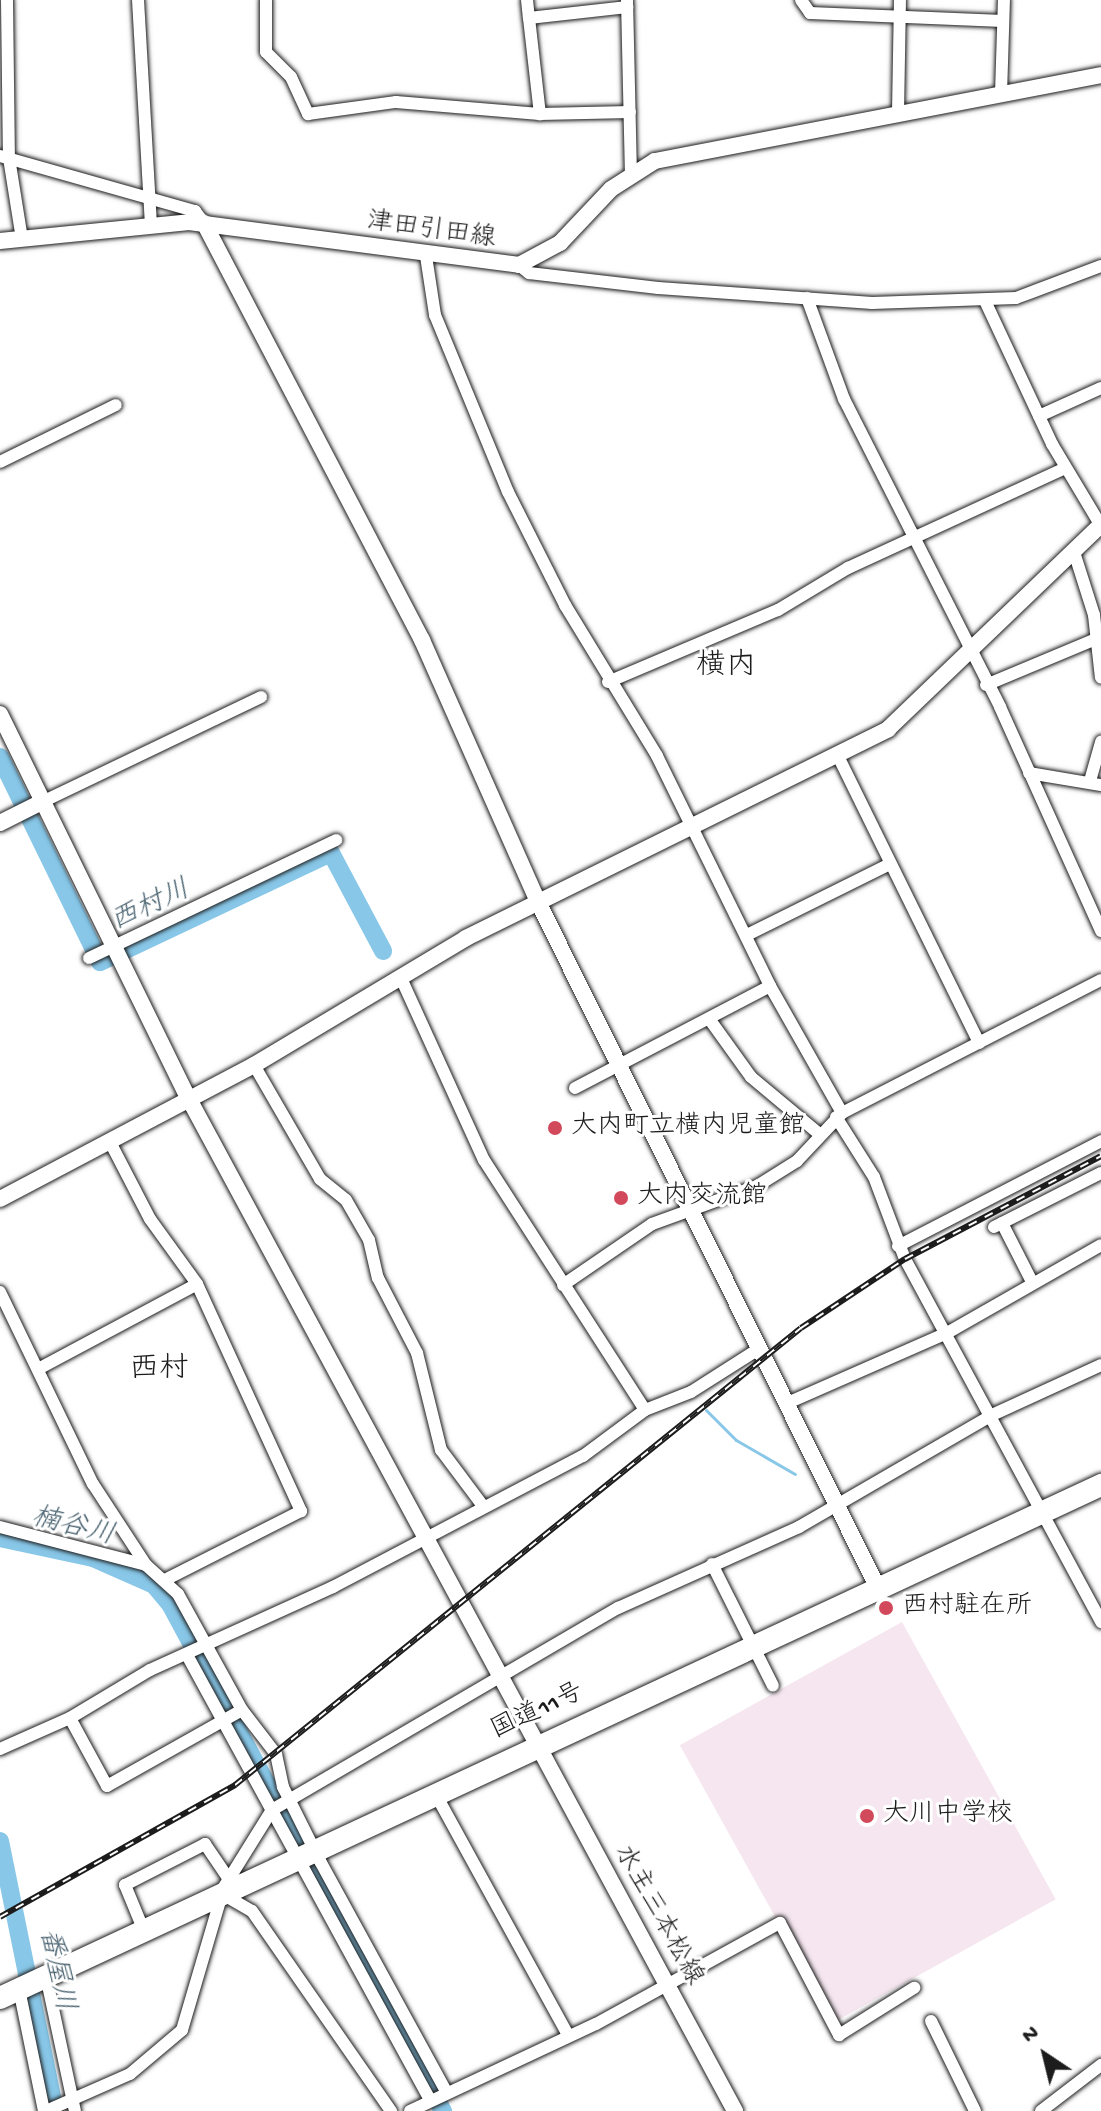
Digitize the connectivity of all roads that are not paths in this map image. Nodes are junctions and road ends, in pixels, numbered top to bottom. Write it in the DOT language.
graph roads {
  1 [pos="7,0"];
  2 [pos="138,0"];
  3 [pos="266,0"];
  4 [pos="527,0"];
  5 [pos="801,0"];
  6 [pos="900,0"];
  7 [pos="1004,0"];
  8 [pos="627,4"];
  9 [pos="899,17"];
  10 [pos="529,18"];
  11 [pos="1003,21"];
  12 [pos="1101,75"];
  13 [pos="1001,94"];
  14 [pos="630,112"];
  15 [pos="898,113"];
  16 [pos="540,114"];
  17 [pos="5,157"];
  18 [pos="631,173"];
  19 [pos="153,202"];
  20 [pos="204,223"];
  21 [pos="151,225"];
  22 [pos="22,239"];
  23 [pos="0,241"];
  24 [pos="426,256"];
  25 [pos="519,265"];
  26 [pos="1101,266"];
  27 [pos="807,298"];
  28 [pos="986,303"];
  29 [pos="1101,388"];
  30 [pos="116,405"];
  31 [pos="1039,416"];
  32 [pos="0,462"];
  33 [pos="1065,468"];
  34 [pos="1101,526"];
  35 [pos="916,541"];
  36 [pos="1074,552"];
  37 [pos="1098,638"];
  38 [pos="970,654"];
  39 [pos="1101,678"];
  40 [pos="608,682"];
  41 [pos="986,685"];
  42 [pos="261,697"];
  43 [pos="0,714"];
  44 [pos="1101,742"];
  45 [pos="837,754"];
  46 [pos="1029,773"];
  47 [pos="1096,783"];
  48 [pos="42,802"];
  49 [pos="0,823"];
  50 [pos="692,827"];
  51 [pos="336,840"];
  52 [pos="886,866"];
  53 [pos="539,904"];
  54 [pos="1101,931"];
  55 [pos="747,935"];
  56 [pos="113,948"];
  57 [pos="89,958"];
  58 [pos="400,976"];
  59 [pos="1101,980"];
  60 [pos="770,986"];
  61 [pos="710,1020"];
  62 [pos="979,1043"];
  63 [pos="617,1064"];
  64 [pos="254,1065"];
  65 [pos="575,1088"];
  66 [pos="189,1099"];
  67 [pos="839,1115"];
  68 [pos="817,1132"];
  69 [pos="109,1140"];
  70 [pos="1101,1141"];
  71 [pos="1101,1173"];
  72 [pos="0,1199"];
  73 [pos="689,1211"];
  74 [pos="1101,1245"];
  75 [pos="898,1246"];
  76 [pos="1031,1280"];
  77 [pos="197,1284"];
  78 [pos="563,1285"];
  79 [pos="0,1292"];
  80 [pos="947,1333"];
  81 [pos="757,1350"];
  82 [pos="1101,1365"];
  83 [pos="40,1368"];
  84 [pos="785,1404"];
  85 [pos="645,1410"];
  86 [pos="992,1415"];
  87 [pos="1101,1485"];
  88 [pos="833,1505"];
  89 [pos="483,1506"];
  90 [pos="1042,1512"];
  91 [pos="0,1527"];
  92 [pos="425,1537"];
  93 [pos="712,1564"];
  94 [pos="146,1565"];
  95 [pos="165,1580"];
  96 [pos="878,1588"];
  97 [pos="1101,1622"];
  98 [pos="207,1645"];
  99 [pos="752,1647"];
  100 [pos="187,1655"];
  101 [pos="502,1676"];
  102 [pos="773,1686"];
  103 [pos="242,1710"];
  104 [pos="70,1718"];
  105 [pos="221,1720"];
  106 [pos="537,1744"];
  107 [pos="0,1749"];
  108 [pos="435,1793"];
  109 [pos="287,1800"];
  110 [pos="271,1811"];
  111 [pos="306,1856"];
  112 [pos="224,1886"];
  113 [pos="144,1931"];
  114 [pos="26,1985"];
  115 [pos="668,1985"];
  116 [pos="914,1988"];
  117 [pos="931,2021"];
  118 [pos="568,2035"];
  119 [pos="1101,2065"];
  120 [pos="429,2101"];
  121 [pos="74,2104"];
  122 [pos="1050,2109"];
  123 [pos="46,2111"];
  124 [pos="391,2111"];
  125 [pos="735,2111"];
  126 [pos="975,2111"];
  1 -- 17 [label="street"];
  2 -- 19 [label="street"];
  3 -- 16 [label="street"];
  4 -- 10 [label="street"];
  5 -- 9 [label="street"];
  6 -- 9 [label="street"];
  7 -- 11 [label="street"];
  8 -- 10 [label="street"];
  8 -- 14 [label="street"];
  9 -- 11 [label="street"];
  9 -- 15 [label="street"];
  10 -- 16 [label="street"];
  11 -- 13 [label="street"];
  12 -- 13 [label="street, 津田引田線"];
  13 -- 15 [label="street, 津田引田線"];
  14 -- 16 [label="street"];
  14 -- 18 [label="street"];
  15 -- 18 [label="street, 津田引田線"];
  17 -- 19 [label="street"];
  17 -- 22 [label="street"];
  18 -- 25 [label="street, 津田引田線"];
  19 -- 20 [label="street"];
  19 -- 21 [label="street"];
  20 -- 21 [label="street, 津田引田線"];
  20 -- 24 [label="street, 津田引田線"];
  20 -- 53 [label="street"];
  21 -- 22 [label="street, 津田引田線"];
  22 -- 23 [label="street, 津田引田線"];
  24 -- 25 [label="street, 津田引田線"];
  24 -- 40 [label="street"];
  25 -- 27 [label="street"];
  26 -- 28 [label="street"];
  27 -- 28 [label="street"];
  27 -- 35 [label="street"];
  28 -- 31 [label="street"];
  29 -- 31 [label="street"];
  30 -- 32 [label="street"];
  31 -- 33 [label="street"];
  33 -- 34 [label="street"];
  33 -- 35 [label="street"];
  34 -- 36 [label="street"];
  35 -- 38 [label="street"];
  35 -- 40 [label="street"];
  36 -- 37 [label="street"];
  36 -- 38 [label="street"];
  37 -- 39 [label="street"];
  37 -- 41 [label="street"];
  38 -- 41 [label="street"];
  38 -- 45 [label="street"];
  40 -- 50 [label="street"];
  41 -- 46 [label="street"];
  42 -- 48 [label="street"];
  43 -- 48 [label="street, 水主三本松線"];
  44 -- 47 [label="street"];
  45 -- 50 [label="street"];
  45 -- 52 [label="street"];
  46 -- 47 [label="street"];
  46 -- 54 [label="street"];
  48 -- 49 [label="street"];
  48 -- 56 [label="street, 水主三本松線"];
  50 -- 53 [label="street"];
  50 -- 55 [label="street"];
  51 -- 56 [label="street"];
  52 -- 55 [label="street"];
  52 -- 62 [label="street"];
  53 -- 58 [label="street"];
  53 -- 63 [label="street"];
  55 -- 60 [label="street"];
  56 -- 57 [label="street"];
  56 -- 66 [label="street, 水主三本松線"];
  58 -- 64 [label="street"];
  58 -- 78 [label="street"];
  59 -- 62 [label="street"];
  60 -- 61 [label="street"];
  60 -- 67 [label="street"];
  61 -- 63 [label="street"];
  61 -- 68 [label="street"];
  62 -- 67 [label="street"];
  63 -- 65 [label="street"];
  63 -- 73 [label="street"];
  64 -- 66 [label="street"];
  64 -- 89 [label="street"];
  66 -- 69 [label="street"];
  66 -- 92 [label="street, 水主三本松線"];
  67 -- 68 [label="street"];
  67 -- 75 [label="street"];
  68 -- 73 [label="street"];
  69 -- 72 [label="street"];
  69 -- 77 [label="street"];
  70 -- 75 [label="street"];
  71 -- 76 [label="street"];
  73 -- 78 [label="street"];
  73 -- 81 [label="street"];
  74 -- 76 [label="street"];
  75 -- 80 [label="street"];
  76 -- 80 [label="street"];
  77 -- 83 [label="street"];
  77 -- 95 [label="street"];
  78 -- 85 [label="street"];
  79 -- 83 [label="street"];
  80 -- 84 [label="street"];
  80 -- 86 [label="street"];
  81 -- 84 [label="street"];
  81 -- 85 [label="street"];
  82 -- 86 [label="street"];
  83 -- 94 [label="street"];
  84 -- 88 [label="street"];
  85 -- 89 [label="street"];
  86 -- 88 [label="street"];
  86 -- 90 [label="street"];
  87 -- 90 [label="highway, 国道11号"];
  88 -- 93 [label="street"];
  88 -- 96 [label="street"];
  89 -- 92 [label="street"];
  90 -- 96 [label="highway, 国道11号"];
  90 -- 97 [label="street"];
  91 -- 94 [label="street"];
  92 -- 98 [label="street"];
  92 -- 101 [label="street, 水主三本松線"];
  93 -- 99 [label="street"];
  93 -- 101 [label="street"];
  94 -- 95 [label="street"];
  95 -- 98 [label="street"];
  96 -- 99 [label="highway, 国道11号"];
  98 -- 100 [label="street"];
  98 -- 103 [label="street"];
  99 -- 102 [label="street"];
  99 -- 106 [label="highway, 国道11号"];
  100 -- 104 [label="street"];
  100 -- 105 [label="street"];
  101 -- 106 [label="street, 水主三本松線"];
  101 -- 109 [label="street"];
  103 -- 105 [label="street"];
  103 -- 109 [label="street"];
  104 -- 105 [label="street"];
  104 -- 107 [label="street"];
  105 -- 110 [label="street"];
  106 -- 108 [label="highway, 国道11号"];
  106 -- 115 [label="street, 水主三本松線"];
  108 -- 111 [label="highway, 国道11号"];
  108 -- 118 [label="street"];
  109 -- 110 [label="street"];
  109 -- 111 [label="street"];
  110 -- 111 [label="street"];
  110 -- 112 [label="street"];
  111 -- 112 [label="highway, 国道11号"];
  111 -- 120 [label="street"];
  111 -- 120 [label="street"];
  112 -- 113 [label="highway, 国道11号"];
  112 -- 113 [label="street"];
  112 -- 121 [label="street"];
  112 -- 124 [label="street"];
  113 -- 114 [label="highway, 国道11号"];
  114 -- 121 [label="street"];
  114 -- 123 [label="street"];
  115 -- 116 [label="street"];
  115 -- 118 [label="street"];
  115 -- 125 [label="street, 水主三本松線"];
  117 -- 126 [label="street"];
  118 -- 120 [label="street"];
  119 -- 122 [label="street"];
  121 -- 123 [label="street"];
}
